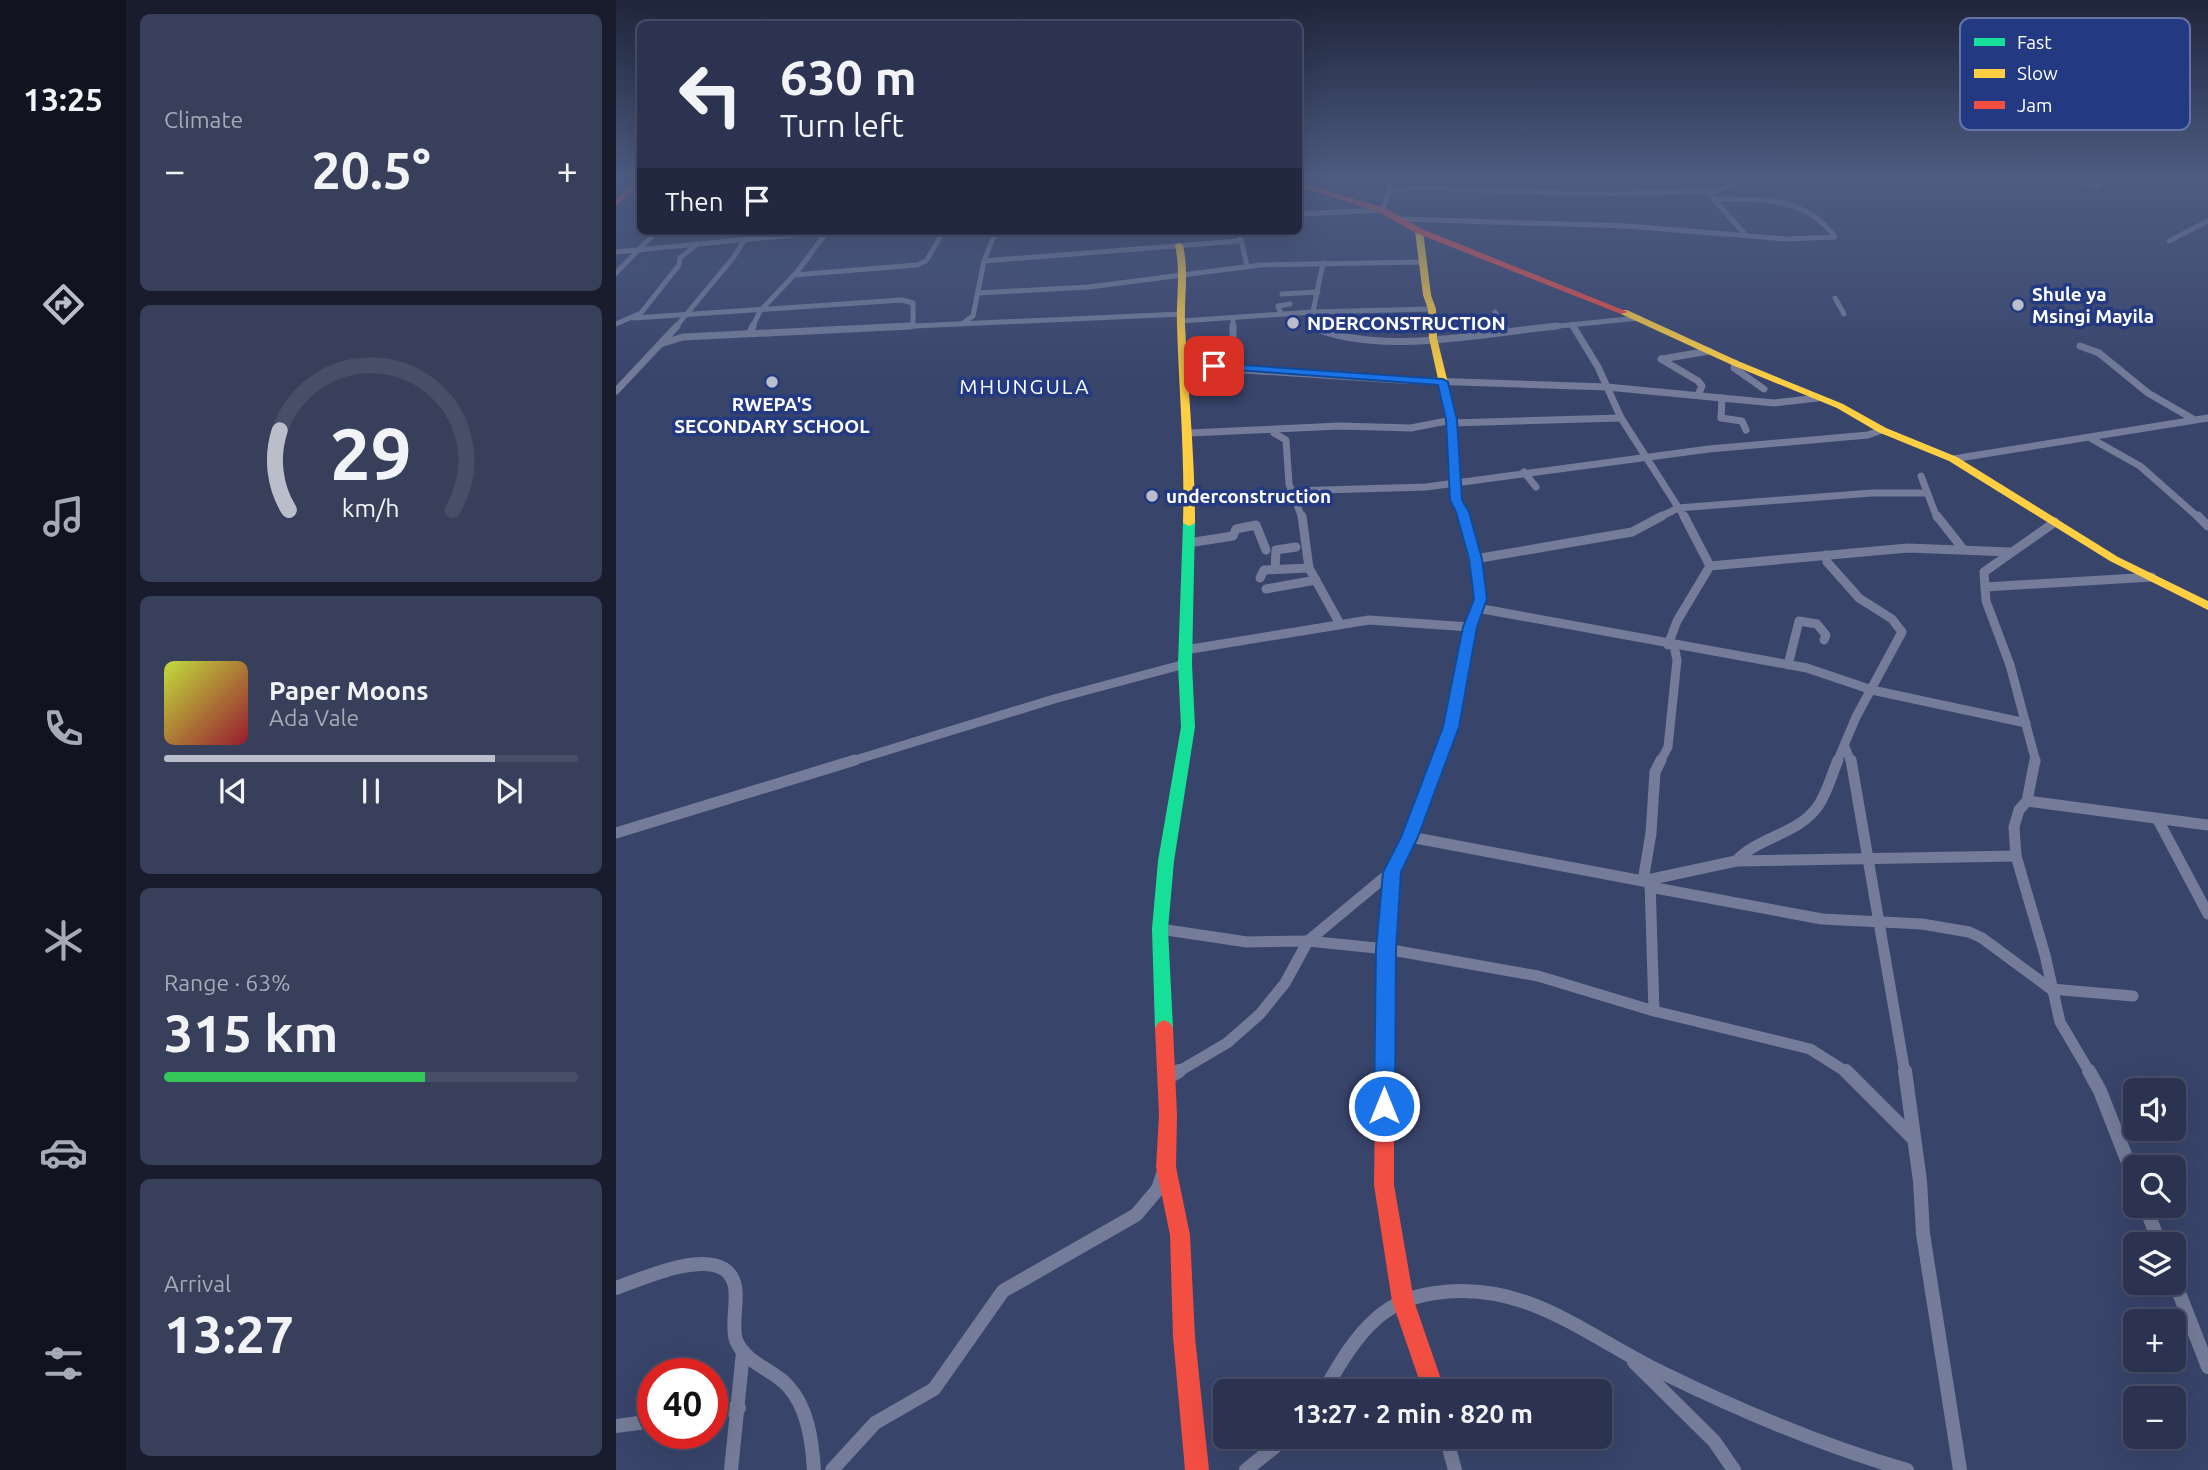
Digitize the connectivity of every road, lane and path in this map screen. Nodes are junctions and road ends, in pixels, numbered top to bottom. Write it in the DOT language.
graph roads {
  1 [pos="640,247"];
  2 [pos="671,247"];
  3 [pos="694,247"];
  4 [pos="739,247"];
  5 [pos="814,247"];
  6 [pos="935,247"];
  7 [pos="990,247"];
  8 [pos="1160,247"];
  9 [pos="1179,247"];
  10 [pos="1240,247"];
  11 [pos="1421,247"];
  12 [pos="1458,247"];
  13 [pos="636,250"];
  14 [pos="616,252"];
  15 [pos="985,261"];
  16 [pos="1423,262"];
  17 [pos="1323,263"];
  18 [pos="1247,266"];
  19 [pos="616,273"];
  20 [pos="794,275"];
  21 [pos="1182,276"];
  22 [pos="1318,292"];
  23 [pos="978,293"];
  24 [pos="1282,294"];
  25 [pos="1835,298"];
  26 [pos="1290,304"];
  27 [pos="1432,309"];
  28 [pos="760,311"];
  29 [pos="1312,312"];
  30 [pos="1494,312"];
  31 [pos="1281,314"];
  32 [pos="1844,314"];
  33 [pos="684,317"];
  34 [pos="1182,317"];
  35 [pos="634,318"];
  36 [pos="1233,318"];
  37 [pos="1639,318"];
  38 [pos="616,324"];
  39 [pos="961,324"];
  40 [pos="1572,325"];
  41 [pos="913,326"];
  42 [pos="674,329"];
  43 [pos="1506,330"];
  44 [pos="1356,331"];
  45 [pos="750,332"];
  46 [pos="683,337"];
  47 [pos="1233,337"];
  48 [pos="1433,338"];
  49 [pos="1357,340"];
  50 [pos="660,344"];
  51 [pos="2080,346"];
  52 [pos="1709,351"];
  53 [pos="1693,353"];
  54 [pos="1735,363"];
  55 [pos="1186,366"];
  56 [pos="1687,371"];
  57 [pos="1443,382"];
  58 [pos="1607,387"];
  59 [pos="1764,389"];
  60 [pos="616,391"];
  61 [pos="1698,395"];
  62 [pos="1722,398"];
  63 [pos="1818,398"];
  64 [pos="1621,418"];
  65 [pos="2208,418"];
  66 [pos="2194,419"];
  67 [pos="1452,421"];
  68 [pos="1746,430"];
  69 [pos="1882,430"];
  70 [pos="1189,433"];
  71 [pos="1274,433"];
  72 [pos="2088,438"];
  73 [pos="1646,459"];
  74 [pos="1953,459"];
  75 [pos="1524,472"];
  76 [pos="1921,476"];
  77 [pos="1456,483"];
  78 [pos="1536,487"];
  79 [pos="1291,491"];
  80 [pos="1927,494"];
  81 [pos="1678,508"];
  82 [pos="2055,522"];
  83 [pos="2208,526"];
  84 [pos="1188,543"];
  85 [pos="1296,547"];
  86 [pos="1963,549"];
  87 [pos="1266,550"];
  88 [pos="2011,552"];
  89 [pos="1826,555"];
  90 [pos="1475,559"];
  91 [pos="1710,566"];
  92 [pos="1309,568"];
  93 [pos="1275,569"];
  94 [pos="2152,577"];
  95 [pos="1260,578"];
  96 [pos="1316,580"];
  97 [pos="1985,587"];
  98 [pos="1265,589"];
  99 [pos="2208,607"];
  100 [pos="1477,608"];
  101 [pos="1340,624"];
  102 [pos="1470,627"];
  103 [pos="1824,640"];
  104 [pos="1671,646"];
  105 [pos="1185,657"];
  106 [pos="1788,665"];
  107 [pos="1872,690"];
  108 [pos="2026,723"];
  109 [pos="1845,747"];
  110 [pos="2027,801"];
  111 [pos="2158,820"];
  112 [pos="2208,825"];
  113 [pos="616,833"];
  114 [pos="1410,837"];
  115 [pos="2016,856"];
  116 [pos="1866,857"];
  117 [pos="1736,862"];
  118 [pos="1392,872"];
  119 [pos="1648,883"];
  120 [pos="2208,915"];
  121 [pos="1880,923"];
  122 [pos="1160,929"];
  123 [pos="1308,942"];
  124 [pos="1386,949"];
  125 [pos="2051,989"];
  126 [pos="2133,996"];
  127 [pos="1654,1011"];
  128 [pos="1167,1078"];
  129 [pos="1912,1137"];
  130 [pos="2125,1155"];
  131 [pos="1166,1167"];
  132 [pos="616,1288"];
  133 [pos="2180,1295"];
  134 [pos="1403,1301"];
  135 [pos="743,1353"];
  136 [pos="1629,1356"];
  137 [pos="2208,1367"];
  138 [pos="1332,1379"];
  139 [pos="1430,1379"];
  140 [pos="739,1408"];
  141 [pos="728,1410"];
  142 [pos="637,1423"];
  143 [pos="616,1426"];
  144 [pos="1272,1449"];
  145 [pos="1449,1449"];
  146 [pos="731,1470"];
  147 [pos="814,1470"];
  148 [pos="832,1470"];
  149 [pos="1197,1470"];
  150 [pos="1245,1470"];
  151 [pos="1455,1470"];
  152 [pos="1734,1470"];
  153 [pos="1907,1470"];
  154 [pos="1960,1470"];
  1 -- 13 [label="street"];
  2 -- 13 [label="street"];
  3 -- 35 [label="street"];
  4 -- 33 [label="street"];
  5 -- 20 [label="street"];
  6 -- 20 [label="street"];
  7 -- 15 [label="street"];
  8 -- 15 [label="street"];
  9 -- 21 [label="street"];
  10 -- 18 [label="street"];
  11 -- 16 [label="street"];
  12 -- 37 [label="street"];
  13 -- 14 [label="street"];
  13 -- 19 [label="street"];
  15 -- 23 [label="street"];
  16 -- 17 [label="street"];
  16 -- 27 [label="street"];
  17 -- 18 [label="street"];
  17 -- 22 [label="street"];
  18 -- 21 [label="street"];
  20 -- 28 [label="street"];
  21 -- 23 [label="street"];
  21 -- 34 [label="street"];
  22 -- 24 [label="street"];
  22 -- 29 [label="street"];
  23 -- 39 [label="street"];
  25 -- 32 [label="street"];
  26 -- 31 [label="street"];
  27 -- 29 [label="street"];
  27 -- 48 [label="street"];
  28 -- 33 [label="street"];
  28 -- 41 [label="street"];
  28 -- 45 [label="street"];
  29 -- 31 [label="street"];
  29 -- 49 [label="street"];
  30 -- 43 [label="street"];
  31 -- 36 [label="street"];
  33 -- 35 [label="street"];
  33 -- 42 [label="street"];
  34 -- 36 [label="street"];
  34 -- 39 [label="street"];
  34 -- 55 [label="street"];
  35 -- 38 [label="street"];
  36 -- 47 [label="street"];
  37 -- 40 [label="street"];
  37 -- 52 [label="street"];
  39 -- 41 [label="street"];
  40 -- 43 [label="street"];
  40 -- 58 [label="street"];
  41 -- 45 [label="street"];
  42 -- 46 [label="street"];
  42 -- 50 [label="street"];
  43 -- 48 [label="street"];
  44 -- 49 [label="street"];
  45 -- 46 [label="street"];
  46 -- 50 [label="street"];
  48 -- 49 [label="street"];
  48 -- 57 [label="street"];
  50 -- 60 [label="street"];
  51 -- 66 [label="street"];
  52 -- 53 [label="street"];
  52 -- 54 [label="street"];
  53 -- 56 [label="street"];
  53 -- 56 [label="street"];
  54 -- 59 [label="street"];
  54 -- 63 [label="street"];
  55 -- 57 [label="street"];
  55 -- 70 [label="street"];
  56 -- 61 [label="street"];
  57 -- 58 [label="street"];
  57 -- 67 [label="street"];
  58 -- 61 [label="street"];
  58 -- 64 [label="street"];
  61 -- 62 [label="street"];
  62 -- 63 [label="street"];
  62 -- 68 [label="street"];
  63 -- 69 [label="street"];
  64 -- 67 [label="street"];
  64 -- 73 [label="street"];
  65 -- 66 [label="street"];
  66 -- 72 [label="street"];
  67 -- 71 [label="street"];
  67 -- 77 [label="street"];
  69 -- 73 [label="street"];
  69 -- 74 [label="street"];
  70 -- 71 [label="street"];
  70 -- 84 [label="street"];
  71 -- 79 [label="street"];
  72 -- 74 [label="street"];
  72 -- 83 [label="street"];
  73 -- 75 [label="street"];
  73 -- 81 [label="street"];
  74 -- 82 [label="street"];
  75 -- 77 [label="street"];
  75 -- 78 [label="street"];
  76 -- 80 [label="street"];
  77 -- 79 [label="street"];
  77 -- 90 [label="street"];
  79 -- 92 [label="street"];
  80 -- 81 [label="street"];
  80 -- 86 [label="street"];
  81 -- 90 [label="street"];
  81 -- 91 [label="street"];
  82 -- 88 [label="street"];
  82 -- 94 [label="street"];
  84 -- 87 [label="street"];
  84 -- 105 [label="street"];
  85 -- 93 [label="street"];
  86 -- 88 [label="street"];
  86 -- 89 [label="street"];
  88 -- 97 [label="street"];
  89 -- 91 [label="street"];
  89 -- 107 [label="street"];
  90 -- 100 [label="street"];
  91 -- 104 [label="street"];
  92 -- 93 [label="street"];
  92 -- 96 [label="street"];
  93 -- 95 [label="street"];
  94 -- 97 [label="street"];
  94 -- 99 [label="street"];
  96 -- 98 [label="street"];
  96 -- 101 [label="street"];
  97 -- 108 [label="street"];
  100 -- 102 [label="street"];
  100 -- 104 [label="street"];
  101 -- 102 [label="street"];
  101 -- 105 [label="street"];
  102 -- 114 [label="street"];
  103 -- 106 [label="street"];
  104 -- 106 [label="street"];
  104 -- 119 [label="street"];
  105 -- 113 [label="street"];
  105 -- 122 [label="street"];
  106 -- 107 [label="street"];
  107 -- 108 [label="street"];
  107 -- 109 [label="street"];
  108 -- 110 [label="street"];
  109 -- 116 [label="street"];
  109 -- 117 [label="street"];
  110 -- 111 [label="street"];
  110 -- 115 [label="street"];
  111 -- 112 [label="street"];
  111 -- 120 [label="street"];
  114 -- 118 [label="street"];
  114 -- 119 [label="street"];
  115 -- 116 [label="street"];
  115 -- 125 [label="street"];
  116 -- 117 [label="street"];
  116 -- 121 [label="street"];
  117 -- 119 [label="street"];
  118 -- 123 [label="street"];
  118 -- 124 [label="street"];
  119 -- 121 [label="street"];
  119 -- 127 [label="street"];
  121 -- 125 [label="street"];
  121 -- 129 [label="street"];
  122 -- 123 [label="street"];
  122 -- 128 [label="street"];
  123 -- 124 [label="street"];
  123 -- 128 [label="street"];
  124 -- 127 [label="street"];
  124 -- 134 [label="street"];
  125 -- 126 [label="street"];
  125 -- 130 [label="street"];
  127 -- 129 [label="street"];
  128 -- 131 [label="street"];
  129 -- 154 [label="street"];
  131 -- 148 [label="street"];
  131 -- 149 [label="street"];
  132 -- 135 [label="street"];
  133 -- 137 [label="street"];
  134 -- 136 [label="street"];
  134 -- 138 [label="street"];
  134 -- 139 [label="street"];
  135 -- 140 [label="street"];
  135 -- 147 [label="street"];
  136 -- 152 [label="street"];
  136 -- 153 [label="street"];
  140 -- 141 [label="street"];
  140 -- 146 [label="street"];
  142 -- 143 [label="street"];
  144 -- 150 [label="street"];
  145 -- 151 [label="street"];
}
